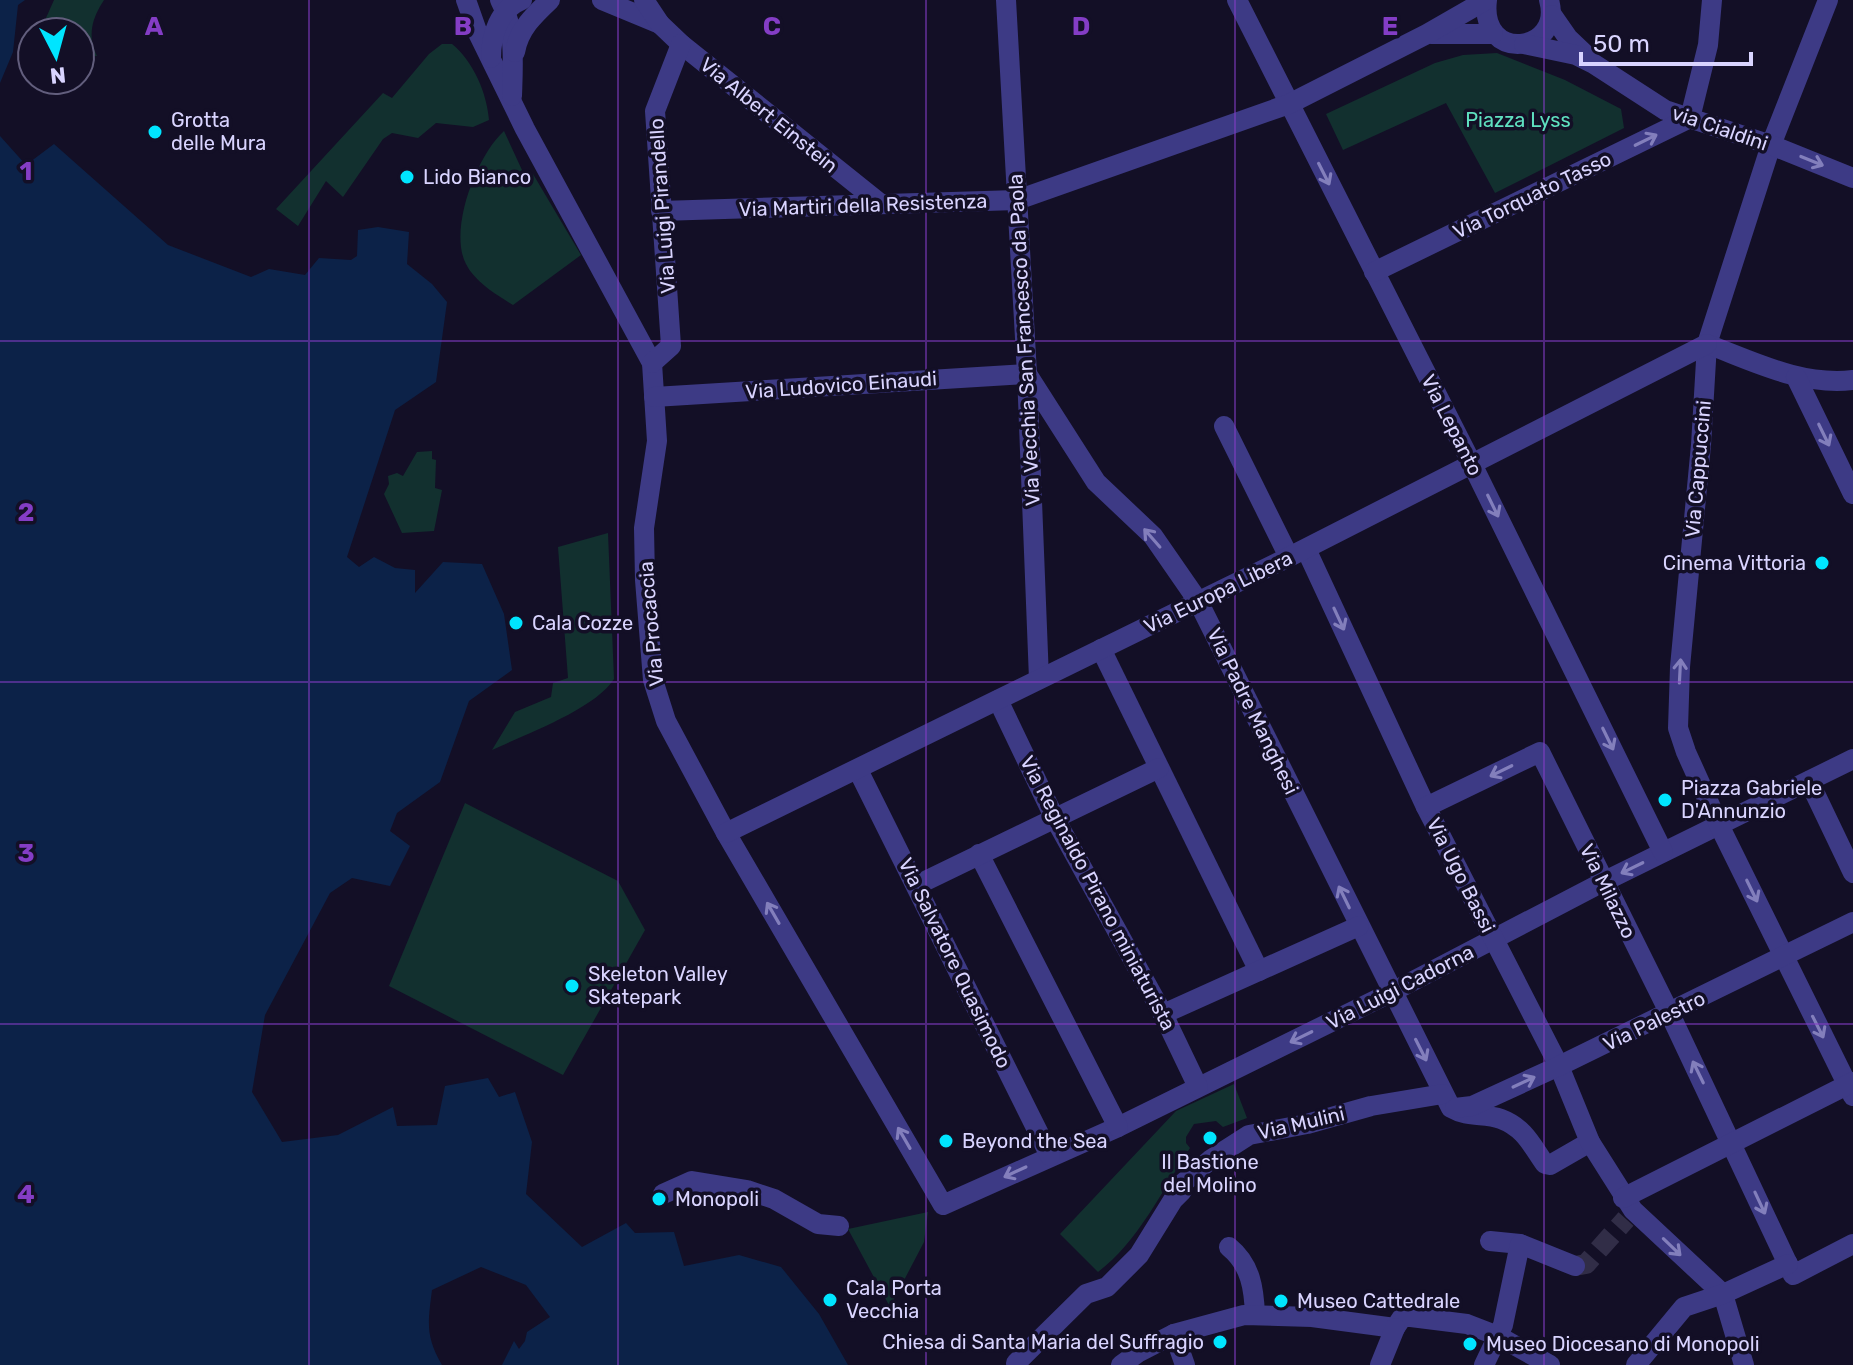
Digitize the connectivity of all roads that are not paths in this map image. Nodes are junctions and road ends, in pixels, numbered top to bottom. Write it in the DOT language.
graph roads {
  1 [pos="550,0"];
  2 [pos="602,0"];
  3 [pos="644,0"];
  4 [pos="1006,0"];
  5 [pos="1237,0"];
  6 [pos="1486,0"];
  7 [pos="1712,0"];
  8 [pos="1828,0"];
  9 [pos="467,4"];
  10 [pos="518,8"];
  11 [pos="1551,8"];
  12 [pos="660,24"];
  13 [pos="1427,34"];
  14 [pos="1493,34"];
  15 [pos="681,44"];
  16 [pos="1524,44"];
  17 [pos="491,58"];
  18 [pos="1594,64"];
  19 [pos="511,100"];
  20 [pos="1289,104"];
  21 [pos="1690,118"];
  22 [pos="1771,145"];
  23 [pos="1853,178"];
  24 [pos="1017,200"];
  25 [pos="881,204"];
  26 [pos="661,211"];
  27 [pos="1374,272"];
  28 [pos="1707,344"];
  29 [pos="652,363"];
  30 [pos="1027,374"];
  31 [pos="1796,377"];
  32 [pos="1853,380"];
  33 [pos="654,397"];
  34 [pos="1224,426"];
  35 [pos="1472,464"];
  36 [pos="1853,494"];
  37 [pos="1297,553"];
  38 [pos="1198,601"];
  39 [pos="1101,649"];
  40 [pos="1039,679"];
  41 [pos="998,700"];
  42 [pos="1853,759"];
  43 [pos="1159,768"];
  44 [pos="858,770"];
  45 [pos="1809,781"];
  46 [pos="1426,807"];
  47 [pos="1054,817"];
  48 [pos="1719,825"];
  49 [pos="726,833"];
  50 [pos="1663,852"];
  51 [pos="979,854"];
  52 [pos="1853,873"];
  53 [pos="1603,882"];
  54 [pos="917,885"];
  55 [pos="1853,922"];
  56 [pos="1359,926"];
  57 [pos="1493,939"];
  58 [pos="1784,957"];
  59 [pos="1259,971"];
  60 [pos="1392,992"];
  61 [pos="1163,1014"];
  62 [pos="1670,1014"];
  63 [pos="1559,1066"];
  64 [pos="1198,1087"];
  65 [pos="1851,1088"];
  66 [pos="1447,1101"];
  67 [pos="1118,1127"];
  68 [pos="1590,1142"];
  69 [pos="1732,1143"];
  70 [pos="1050,1156"];
  71 [pos="663,1194"];
  72 [pos="943,1205"];
  73 [pos="1628,1209"];
  74 [pos="839,1226"];
  75 [pos="1490,1241"];
  76 [pos="1520,1244"];
  77 [pos="1853,1244"];
  78 [pos="1229,1247"];
  79 [pos="1575,1266"];
  80 [pos="1791,1270"];
  81 [pos="1723,1294"];
  82 [pos="1255,1315"];
  83 [pos="1395,1328"];
  84 [pos="1174,1334"];
  85 [pos="1498,1336"];
  86 [pos="1142,1359"];
  87 [pos="1016,1363"];
  88 [pos="1121,1365"];
  89 [pos="1185,1365"];
  90 [pos="1380,1365"];
  91 [pos="1484,1365"];
  92 [pos="1548,1365"];
  93 [pos="1636,1365"];
  94 [pos="1744,1365"];
  1 -- 10 [label="street"];
  2 -- 12 [label="street"];
  3 -- 12 [label="street"];
  4 -- 24 [label="street, Via Vecchia San Francesco da Paola"];
  5 -- 20 [label="street, Via Lepanto"];
  6 -- 13 [label="street, Via Martiri della Resistenza"];
  6 -- 14 [label="street"];
  7 -- 21 [label="street"];
  8 -- 22 [label="street, Via Cappuccini"];
  9 -- 10 [label="street"];
  9 -- 17 [label="street, Via Procaccia"];
  10 -- 17 [label="street"];
  10 -- 19 [label="street"];
  11 -- 16 [label="street"];
  11 -- 18 [label="street, via Cialdini"];
  12 -- 15 [label="street, Via Albert Einstein"];
  13 -- 14 [label="street, via Cialdini"];
  13 -- 20 [label="street, Via Martiri della Resistenza"];
  14 -- 16 [label="street, via Cialdini"];
  15 -- 25 [label="street, Via Albert Einstein"];
  15 -- 26 [label="street, Via Luigi Pirandello"];
  16 -- 18 [label="street, via Cialdini"];
  17 -- 19 [label="street, Via Procaccia"];
  18 -- 21 [label="street, via Cialdini"];
  19 -- 29 [label="street, Via Procaccia"];
  20 -- 24 [label="street, Via Martiri della Resistenza"];
  20 -- 27 [label="street, Via Lepanto, one-way"];
  21 -- 22 [label="street, via Cialdini"];
  27 -- 21 [label="street, Via Torquato Tasso, one-way"];
  22 -- 23 [label="street, via Cialdini, one-way"];
  22 -- 28 [label="street, Via Cappuccini"];
  24 -- 25 [label="street, Via Martiri della Resistenza"];
  24 -- 30 [label="street, Via Vecchia San Francesco da Paola"];
  25 -- 26 [label="street, Via Martiri della Resistenza"];
  26 -- 29 [label="street, Via Luigi Pirandello"];
  27 -- 35 [label="street, Via Lepanto"];
  28 -- 31 [label="street"];
  28 -- 35 [label="street, Via Europa Libera"];
  48 -- 28 [label="street, Via Cappuccini, one-way"];
  29 -- 33 [label="street, Via Procaccia"];
  30 -- 33 [label="street, Via Ludovico Einaudi"];
  38 -- 30 [label="street, Via Padre Manghesi, one-way"];
  30 -- 40 [label="street, Via Vecchia San Francesco da Paola"];
  31 -- 32 [label="street"];
  31 -- 36 [label="street, one-way"];
  33 -- 49 [label="street, Via Procaccia"];
  34 -- 37 [label="street, Via Ugo Bassi"];
  35 -- 37 [label="street, Via Europa Libera"];
  35 -- 50 [label="street, Via Lepanto, one-way"];
  37 -- 38 [label="street, Via Europa Libera"];
  37 -- 46 [label="street, Via Ugo Bassi, one-way"];
  38 -- 39 [label="street, Via Europa Libera"];
  56 -- 38 [label="street, Via Padre Manghesi, one-way"];
  39 -- 40 [label="street, Via Europa Libera"];
  39 -- 43 [label="street"];
  40 -- 41 [label="street, Via Europa Libera"];
  41 -- 44 [label="street, Via Europa Libera"];
  41 -- 47 [label="street, Via Reginaldo Pirano miniaturista"];
  42 -- 45 [label="street, Via Luigi Cadorna"];
  43 -- 47 [label="street"];
  43 -- 59 [label="street"];
  44 -- 49 [label="street, Via Europa Libera"];
  44 -- 54 [label="street, Via Salvatore Quasimodo"];
  45 -- 48 [label="street, Via Luigi Cadorna"];
  45 -- 52 [label="street"];
  53 -- 46 [label="street, Via Milazzo, one-way"];
  46 -- 57 [label="street, Via Ugo Bassi"];
  47 -- 51 [label="street"];
  47 -- 61 [label="street, Via Reginaldo Pirano miniaturista"];
  48 -- 50 [label="street, Via Luigi Cadorna"];
  48 -- 58 [label="street, Via Cappuccini, one-way"];
  72 -- 49 [label="street, Via Procaccia, one-way"];
  50 -- 53 [label="street, Via Luigi Cadorna, one-way"];
  51 -- 54 [label="street"];
  51 -- 67 [label="street"];
  53 -- 57 [label="street, Via Luigi Cadorna"];
  53 -- 62 [label="street, Via Milazzo"];
  54 -- 70 [label="street, Via Salvatore Quasimodo"];
  55 -- 58 [label="street, Via Palestro"];
  56 -- 59 [label="street"];
  56 -- 60 [label="street, Via Padre Manghesi"];
  57 -- 60 [label="street, Via Luigi Cadorna"];
  57 -- 63 [label="street, Via Ugo Bassi"];
  58 -- 62 [label="street, Via Palestro"];
  58 -- 65 [label="street, Via Cappuccini, one-way"];
  59 -- 61 [label="street"];
  60 -- 64 [label="street, Via Luigi Cadorna, one-way"];
  60 -- 66 [label="street, one-way"];
  61 -- 64 [label="street, Via Reginaldo Pirano miniaturista"];
  62 -- 63 [label="street, Via Palestro"];
  69 -- 62 [label="street, Via Milazzo, one-way"];
  66 -- 63 [label="street, Via Palestro, one-way"];
  63 -- 68 [label="street, Via Ugo Bassi"];
  64 -- 67 [label="street, Via Luigi Cadorna"];
  65 -- 69 [label="street"];
  66 -- 68 [label="street, Via Mulini"];
  66 -- 87 [label="street, Via Mulini"];
  67 -- 70 [label="street, Via Luigi Cadorna"];
  68 -- 73 [label="street, Via Ugo Bassi"];
  69 -- 73 [label="street"];
  69 -- 80 [label="street, Via Milazzo, one-way"];
  70 -- 72 [label="street, Via Luigi Cadorna, one-way"];
  71 -- 74 [label="street"];
  73 -- 81 [label="street, Via Ugo Bassi, one-way"];
  75 -- 76 [label="street"];
  76 -- 79 [label="street"];
  76 -- 85 [label="street"];
  77 -- 80 [label="street"];
  78 -- 82 [label="street"];
  80 -- 81 [label="street"];
  81 -- 93 [label="street"];
  81 -- 94 [label="street"];
  82 -- 83 [label="street"];
  82 -- 84 [label="street"];
  83 -- 85 [label="street"];
  83 -- 90 [label="street"];
  84 -- 86 [label="street"];
  84 -- 89 [label="street"];
  85 -- 91 [label="street"];
  85 -- 92 [label="street"];
  86 -- 88 [label="street"];
}
